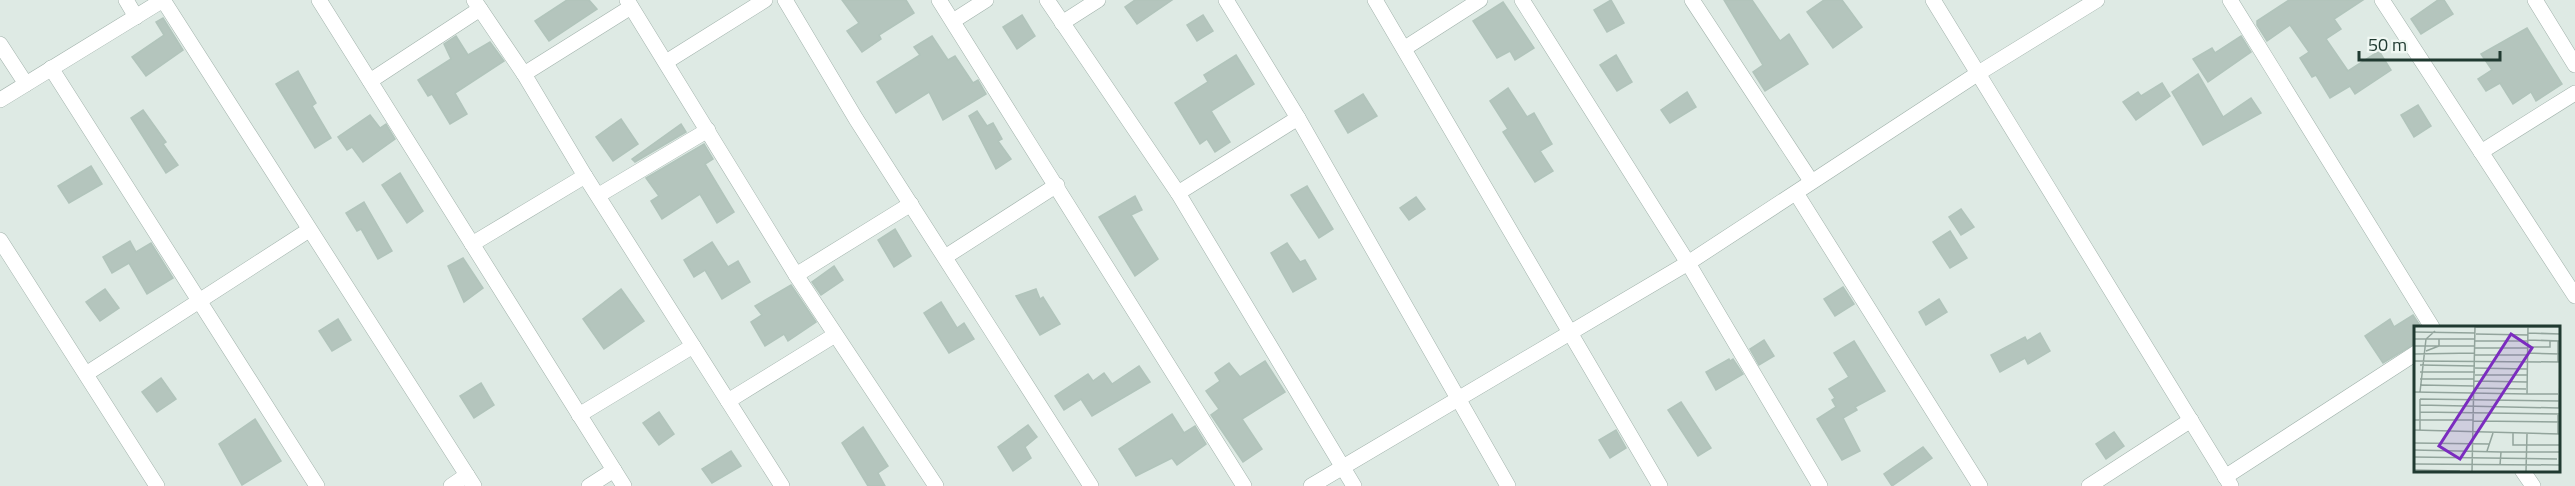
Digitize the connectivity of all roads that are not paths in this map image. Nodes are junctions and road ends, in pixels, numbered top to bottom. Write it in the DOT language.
graph roads {
  1 [pos="126,0"];
  2 [pos="163,0"];
  3 [pos="319,0"];
  4 [pos="765,0"];
  5 [pos="784,0"];
  6 [pos="939,0"];
  7 [pos="986,0"];
  8 [pos="1047,0"];
  9 [pos="1098,0"];
  10 [pos="1226,0"];
  11 [pos="1375,0"];
  12 [pos="1480,0"];
  13 [pos="1522,0"];
  14 [pos="1692,0"];
  15 [pos="1933,0"];
  16 [pos="2097,0"];
  17 [pos="2230,0"];
  18 [pos="2382,0"];
  19 [pos="2535,0"];
  20 [pos="629,3"];
  21 [pos="477,5"];
  22 [pos="136,17"];
  23 [pos="953,21"];
  24 [pos="1062,23"];
  25 [pos="0,44"];
  26 [pos="1405,48"];
  27 [pos="666,62"];
  28 [pos="2575,65"];
  29 [pos="51,68"];
  30 [pos="524,74"];
  31 [pos="1977,74"];
  32 [pos="370,81"];
  33 [pos="26,84"];
  34 [pos="2575,93"];
  35 [pos="0,100"];
  36 [pos="1298,118"];
  37 [pos="708,130"];
  38 [pos="2481,152"];
  39 [pos="585,176"];
  40 [pos="1811,182"];
  41 [pos="1057,185"];
  42 [pos="1178,193"];
  43 [pos="1796,193"];
  44 [pos="599,195"];
  45 [pos="911,204"];
  46 [pos="309,230"];
  47 [pos="0,240"];
  48 [pos="472,244"];
  49 [pos="945,257"];
  50 [pos="1688,263"];
  51 [pos="796,275"];
  52 [pos="2575,296"];
  53 [pos="200,301"];
  54 [pos="2431,326"];
  55 [pos="1570,332"];
  56 [pos="835,335"];
  57 [pos="693,346"];
  58 [pos="2414,354"];
  59 [pos="86,374"];
  60 [pos="1459,399"];
  61 [pos="728,401"];
  62 [pos="579,415"];
  63 [pos="2191,420"];
  64 [pos="1342,467"];
  65 [pos="614,470"];
  66 [pos="2523,471"];
  67 [pos="471,481"];
  68 [pos="2228,481"];
  69 [pos="157,486"];
  70 [pos="317,486"];
  71 [pos="451,486"];
  72 [pos="589,486"];
  73 [pos="624,486"];
  74 [pos="782,486"];
  75 [pos="936,486"];
  76 [pos="1091,486"];
  77 [pos="1244,486"];
  78 [pos="1311,486"];
  79 [pos="1354,486"];
  80 [pos="1508,486"];
  81 [pos="1660,486"];
  82 [pos="1820,486"];
  83 [pos="1980,486"];
  84 [pos="2089,486"];
  85 [pos="2533,486"];
  1 -- 22 [label="street"];
  2 -- 22 [label="street"];
  2 -- 46 [label="street"];
  3 -- 32 [label="street"];
  4 -- 27 [label="street"];
  5 -- 45 [label="street"];
  6 -- 23 [label="street"];
  7 -- 23 [label="street"];
  8 -- 24 [label="street"];
  9 -- 24 [label="street"];
  10 -- 36 [label="street"];
  11 -- 26 [label="street"];
  12 -- 26 [label="street"];
  13 -- 50 [label="street"];
  14 -- 40 [label="street"];
  15 -- 31 [label="street"];
  16 -- 31 [label="street"];
  17 -- 54 [label="street"];
  18 -- 38 [label="street"];
  19 -- 28 [label="street"];
  20 -- 27 [label="street"];
  20 -- 30 [label="street"];
  21 -- 30 [label="street"];
  21 -- 32 [label="street"];
  22 -- 29 [label="street"];
  23 -- 41 [label="street"];
  24 -- 42 [label="street"];
  25 -- 33 [label="street"];
  26 -- 55 [label="street"];
  27 -- 37 [label="street"];
  29 -- 33 [label="street"];
  29 -- 53 [label="street"];
  30 -- 39 [label="street"];
  31 -- 40 [label="street"];
  31 -- 63 [label="street"];
  32 -- 48 [label="street"];
  33 -- 35 [label="street"];
  34 -- 38 [label="street"];
  36 -- 42 [label="street"];
  36 -- 60 [label="street"];
  37 -- 44 [label="street"];
  37 -- 51 [label="street"];
  38 -- 52 [label="street"];
  39 -- 44 [label="street"];
  39 -- 48 [label="street"];
  40 -- 43 [label="street"];
  41 -- 49 [label="street"];
  41 -- 77 [label="street"];
  42 -- 64 [label="street"];
  43 -- 50 [label="street"];
  43 -- 83 [label="street"];
  44 -- 57 [label="street"];
  45 -- 49 [label="street"];
  45 -- 51 [label="street"];
  46 -- 53 [label="street"];
  46 -- 67 [label="street"];
  47 -- 59 [label="street"];
  48 -- 62 [label="street"];
  49 -- 76 [label="street"];
  50 -- 55 [label="street"];
  50 -- 82 [label="street"];
  51 -- 56 [label="street"];
  53 -- 59 [label="street"];
  53 -- 70 [label="street"];
  55 -- 60 [label="street"];
  55 -- 81 [label="street"];
  56 -- 61 [label="street"];
  56 -- 75 [label="street"];
  57 -- 61 [label="street"];
  57 -- 62 [label="street"];
  58 -- 68 [label="street"];
  59 -- 69 [label="street"];
  60 -- 64 [label="street"];
  60 -- 80 [label="street"];
  61 -- 74 [label="street"];
  62 -- 65 [label="street"];
  63 -- 68 [label="street"];
  63 -- 84 [label="street"];
  64 -- 78 [label="street"];
  64 -- 79 [label="street"];
  65 -- 72 [label="street"];
  65 -- 73 [label="street"];
  66 -- 85 [label="street"];
  67 -- 71 [label="street"];
}
